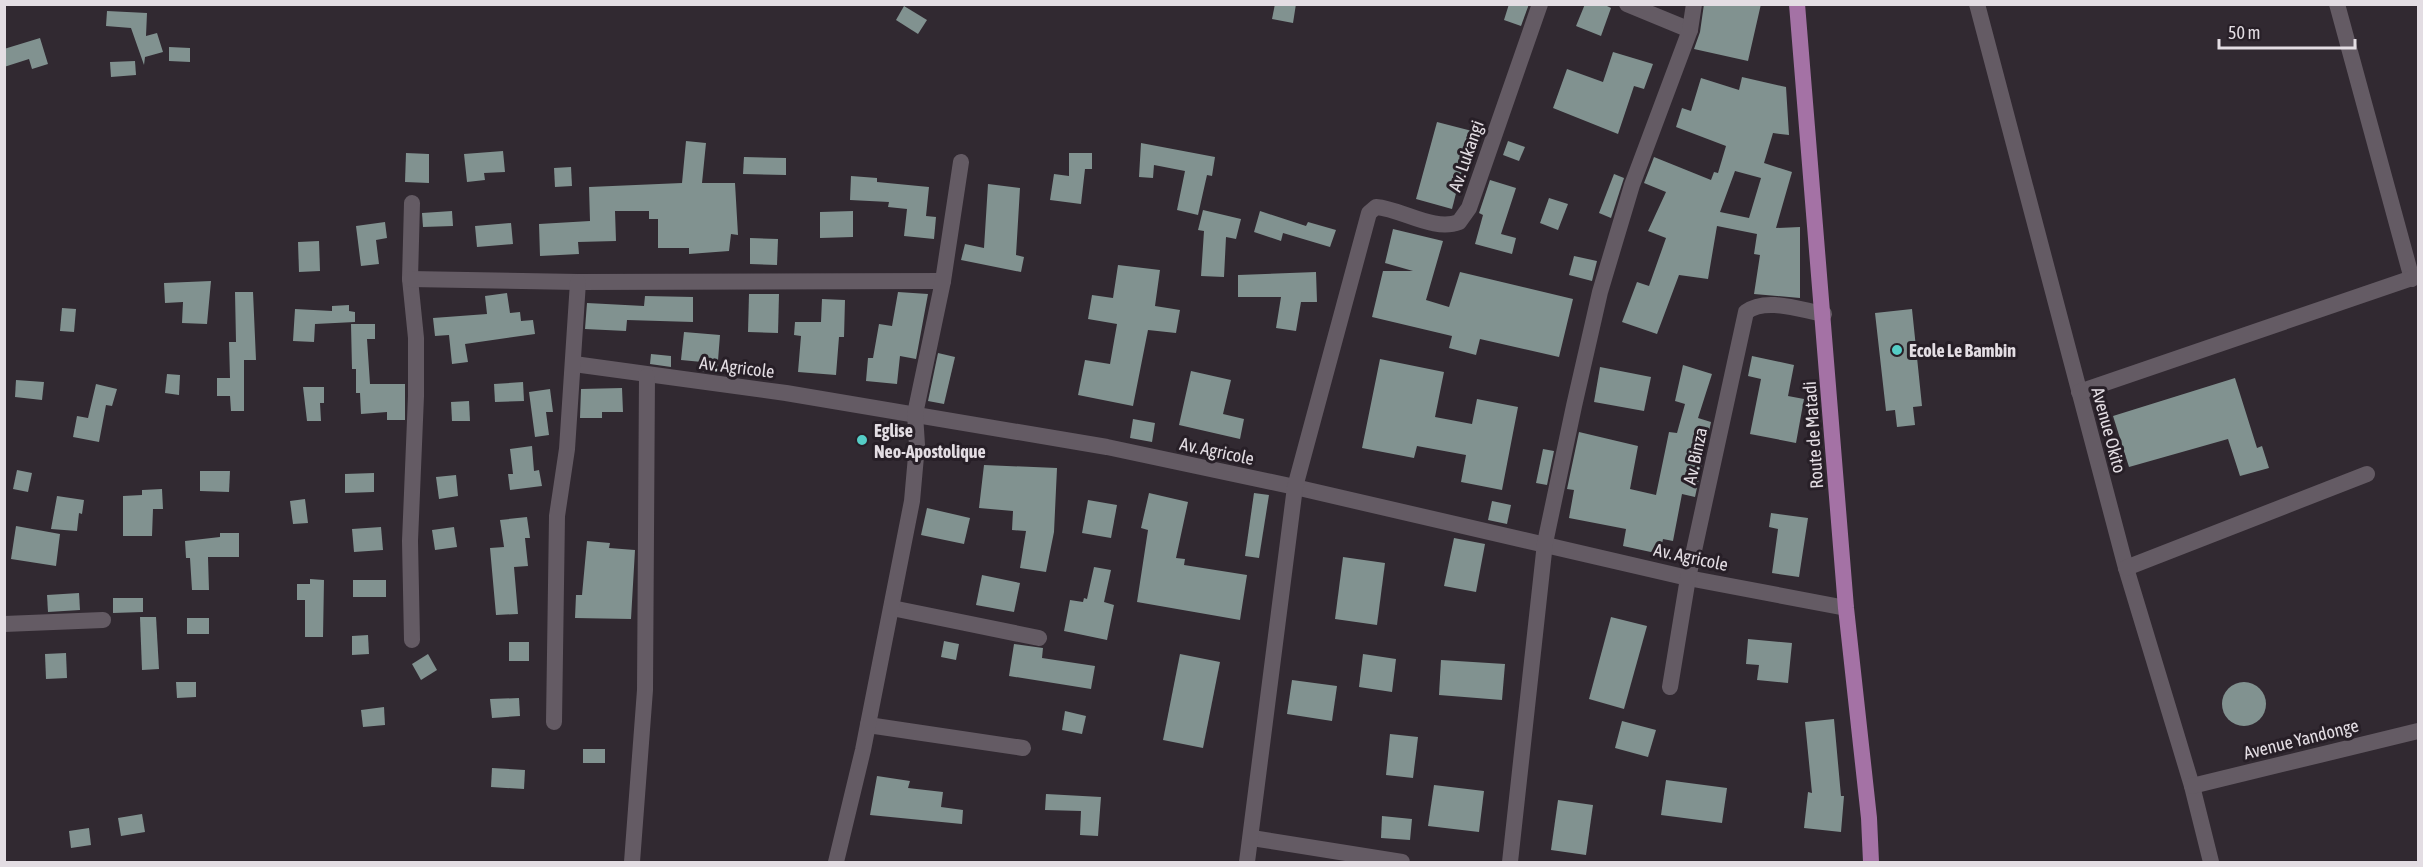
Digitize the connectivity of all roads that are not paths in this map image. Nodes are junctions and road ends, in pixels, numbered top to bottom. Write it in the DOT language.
graph roads {
  1 [pos="1540,4"];
  2 [pos="1627,4"];
  3 [pos="1694,4"];
  4 [pos="1797,4"];
  5 [pos="1977,4"];
  6 [pos="2337,4"];
  7 [pos="1690,30"];
  8 [pos="961,162"];
  9 [pos="412,203"];
  10 [pos="2415,277"];
  11 [pos="410,279"];
  12 [pos="943,281"];
  13 [pos="578,282"];
  14 [pos="1824,314"];
  15 [pos="574,364"];
  16 [pos="647,376"];
  17 [pos="2079,392"];
  18 [pos="915,414"];
  19 [pos="2367,474"];
  20 [pos="1295,487"];
  21 [pos="1545,543"];
  22 [pos="2126,568"];
  23 [pos="1688,578"];
  24 [pos="892,608"];
  25 [pos="1846,608"];
  26 [pos="103,620"];
  27 [pos="4,624"];
  28 [pos="1039,638"];
  29 [pos="412,640"];
  30 [pos="1670,687"];
  31 [pos="554,722"];
  32 [pos="868,725"];
  33 [pos="2418,731"];
  34 [pos="1023,747"];
  35 [pos="2192,786"];
  36 [pos="1252,838"];
  37 [pos="632,862"];
  38 [pos="836,862"];
  39 [pos="1247,862"];
  40 [pos="1402,862"];
  41 [pos="1510,862"];
  42 [pos="1871,862"];
  43 [pos="2211,862"];
  1 -- 20 [label="street, Av. Lukangi"];
  2 -- 7 [label="street"];
  3 -- 7 [label="street"];
  4 -- 14 [label="main road, Route de Matadi"];
  5 -- 17 [label="street, Avenue Okito"];
  6 -- 10 [label="street"];
  7 -- 21 [label="street"];
  8 -- 12 [label="street"];
  9 -- 11 [label="street"];
  10 -- 17 [label="street"];
  11 -- 13 [label="street"];
  11 -- 29 [label="street"];
  12 -- 13 [label="street"];
  12 -- 18 [label="street"];
  13 -- 15 [label="street"];
  14 -- 23 [label="street, Av. Binza"];
  14 -- 25 [label="main road, Route de Matadi"];
  15 -- 16 [label="street, Av. Agricole"];
  15 -- 31 [label="street"];
  16 -- 18 [label="street, Av. Agricole"];
  16 -- 37 [label="street"];
  17 -- 22 [label="street, Avenue Okito"];
  18 -- 20 [label="street, Av. Agricole"];
  18 -- 24 [label="street"];
  19 -- 22 [label="street"];
  20 -- 21 [label="street, Av. Agricole"];
  20 -- 36 [label="street"];
  21 -- 23 [label="street, Av. Agricole"];
  21 -- 41 [label="street"];
  22 -- 35 [label="street, Avenue Okito"];
  23 -- 25 [label="street, Av. Agricole"];
  23 -- 30 [label="street, Av. Binza"];
  24 -- 28 [label="street"];
  24 -- 32 [label="street"];
  25 -- 42 [label="main road, Route de Matadi"];
  26 -- 27 [label="street"];
  32 -- 34 [label="street"];
  32 -- 38 [label="street"];
  33 -- 35 [label="street, Avenue Yandonge"];
  35 -- 43 [label="street, Avenue Okito"];
  36 -- 39 [label="street"];
  36 -- 40 [label="street"];
}
